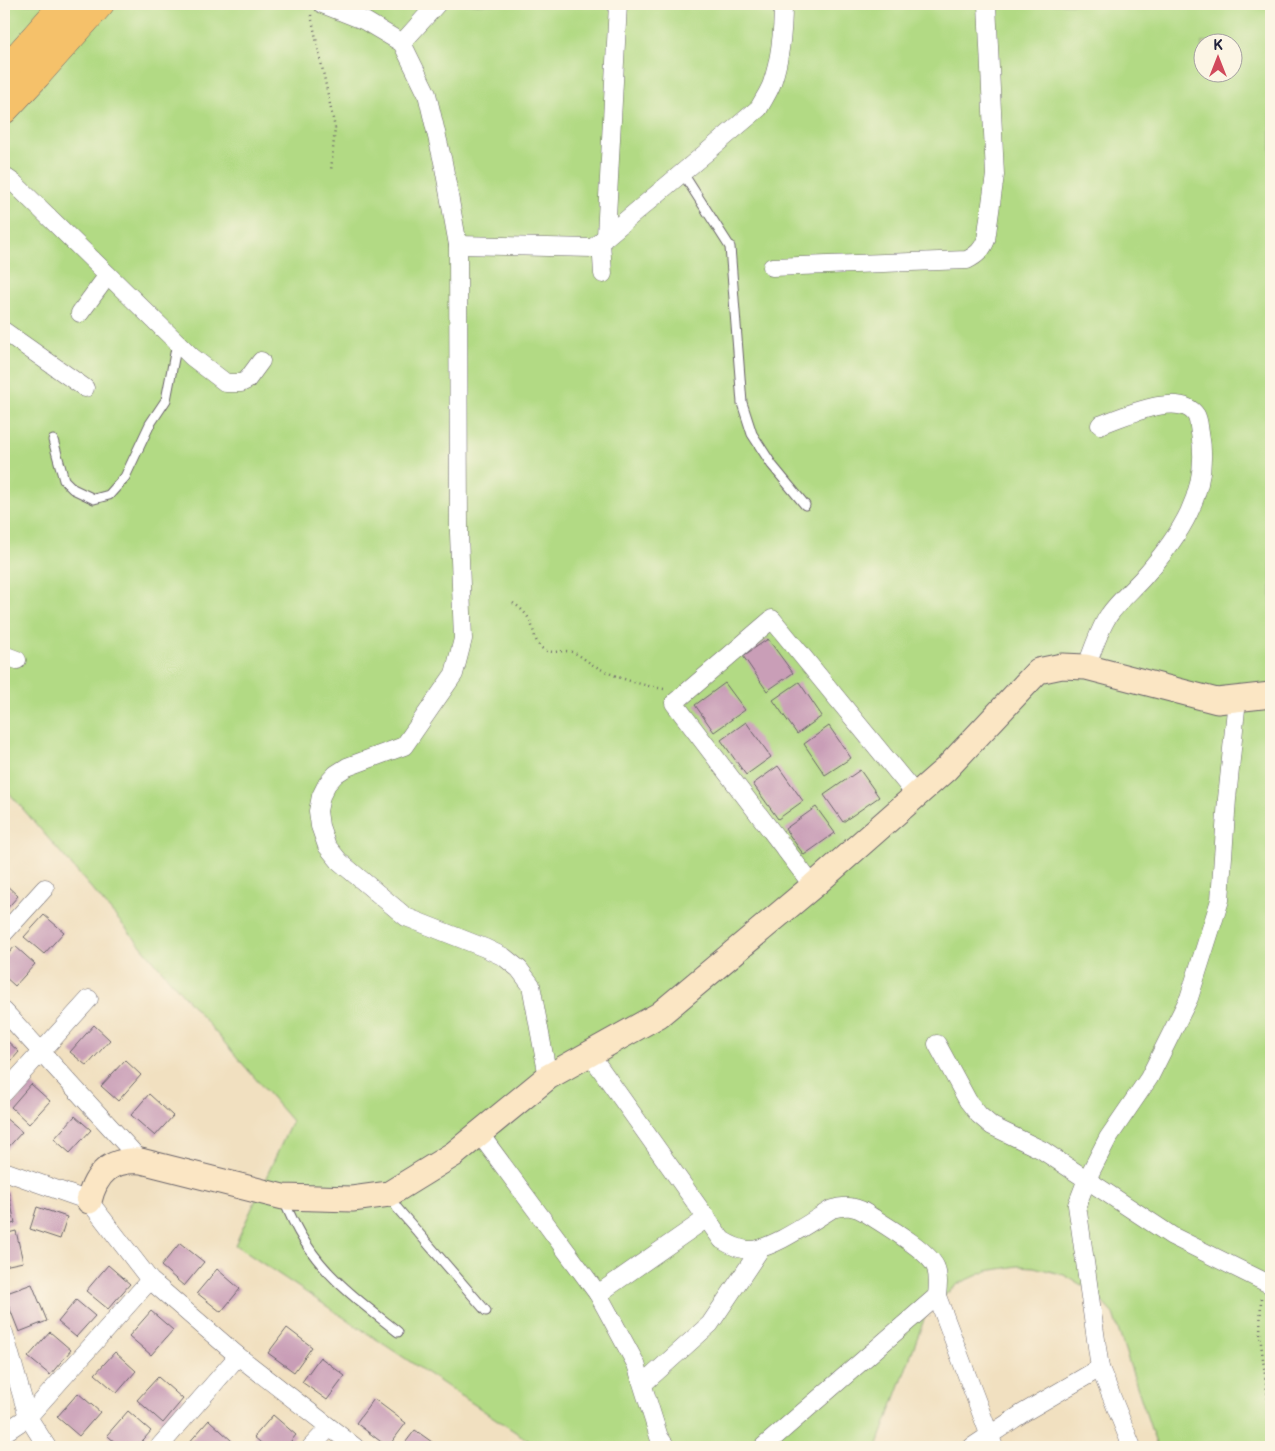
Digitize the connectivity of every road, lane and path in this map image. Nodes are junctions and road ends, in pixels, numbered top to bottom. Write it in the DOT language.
graph roads {
  1 [pos="64,4"];
  2 [pos="100,4"];
  3 [pos="437,4"];
  4 [pos="618,4"];
  5 [pos="783,4"];
  6 [pos="987,4"];
  7 [pos="316,8"];
  8 [pos="402,43"];
  9 [pos="4,72"];
  10 [pos="4,110"];
  11 [pos="331,171"];
  12 [pos="682,172"];
  13 [pos="4,176"];
  14 [pos="604,239"];
  15 [pos="458,245"];
  16 [pos="772,267"];
  17 [pos="603,274"];
  18 [pos="108,275"];
  19 [pos="80,313"];
  20 [pos="4,331"];
  21 [pos="177,343"];
  22 [pos="261,361"];
  23 [pos="84,388"];
  24 [pos="1100,425"];
  25 [pos="53,440"];
  26 [pos="805,505"];
  27 [pos="513,602"];
  28 [pos="1086,667"];
  29 [pos="686,693"];
  30 [pos="1271,695"];
  31 [pos="1237,699"];
  32 [pos="916,796"];
  33 [pos="813,886"];
  34 [pos="45,888"];
  35 [pos="4,933"];
  36 [pos="89,999"];
  37 [pos="4,1011"];
  38 [pos="937,1044"];
  39 [pos="41,1050"];
  40 [pos="590,1054"];
  41 [pos="548,1077"];
  42 [pos="4,1093"];
  43 [pos="479,1133"];
  44 [pos="141,1161"];
  45 [pos="4,1171"];
  46 [pos="1087,1180"];
  47 [pos="388,1194"];
  48 [pos="283,1197"];
  49 [pos="88,1201"];
  50 [pos="707,1218"];
  51 [pos="761,1248"];
  52 [pos="150,1280"];
  53 [pos="1267,1283"];
  54 [pos="598,1294"];
  55 [pos="937,1296"];
  56 [pos="486,1311"];
  57 [pos="398,1332"];
  58 [pos="4,1333"];
  59 [pos="238,1356"];
  60 [pos="1100,1368"];
  61 [pos="643,1384"];
  62 [pos="28,1417"];
  63 [pos="1271,1423"];
  64 [pos="329,1428"];
  65 [pos="4,1432"];
  66 [pos="992,1441"];
  67 [pos="47,1447"];
  68 [pos="159,1447"];
  69 [pos="311,1447"];
  70 [pos="355,1447"];
  71 [pos="666,1447"];
  72 [pos="763,1447"];
  73 [pos="972,1447"];
  74 [pos="1132,1447"];
  1 -- 9 [label="main road"];
  2 -- 10 [label="main road"];
  3 -- 8 [label="street"];
  4 -- 14 [label="street"];
  5 -- 12 [label="street"];
  6 -- 16 [label="street"];
  7 -- 8 [label="street"];
  7 -- 11 [label="path"];
  8 -- 15 [label="street"];
  12 -- 14 [label="street"];
  12 -- 26 [label="lane"];
  13 -- 18 [label="street"];
  14 -- 15 [label="street"];
  14 -- 17 [label="street"];
  15 -- 41 [label="street"];
  18 -- 19 [label="street"];
  18 -- 21 [label="street"];
  20 -- 23 [label="street"];
  21 -- 22 [label="street"];
  21 -- 25 [label="lane"];
  24 -- 28 [label="street"];
  27 -- 29 [label="path"];
  28 -- 31 [label="street"];
  28 -- 32 [label="street"];
  29 -- 32 [label="street"];
  29 -- 33 [label="street"];
  30 -- 31 [label="street"];
  31 -- 46 [label="street"];
  32 -- 33 [label="street"];
  33 -- 40 [label="street"];
  34 -- 35 [label="street"];
  36 -- 39 [label="street"];
  37 -- 39 [label="street"];
  38 -- 46 [label="street"];
  39 -- 42 [label="street"];
  39 -- 44 [label="street"];
  40 -- 41 [label="street"];
  40 -- 50 [label="street"];
  41 -- 43 [label="street"];
  43 -- 47 [label="street"];
  43 -- 54 [label="street"];
  44 -- 48 [label="street"];
  44 -- 49 [label="street"];
  45 -- 49 [label="street"];
  46 -- 53 [label="street"];
  46 -- 60 [label="street"];
  47 -- 48 [label="street"];
  47 -- 56 [label="lane"];
  48 -- 57 [label="lane"];
  49 -- 52 [label="street"];
  50 -- 51 [label="street"];
  50 -- 54 [label="street"];
  51 -- 55 [label="street"];
  51 -- 61 [label="street"];
  52 -- 59 [label="street"];
  52 -- 62 [label="street"];
  53 -- 63 [label="path"];
  54 -- 61 [label="street"];
  55 -- 66 [label="street"];
  55 -- 72 [label="street"];
  58 -- 62 [label="street"];
  59 -- 64 [label="street"];
  59 -- 68 [label="street"];
  60 -- 66 [label="street"];
  60 -- 74 [label="street"];
  61 -- 71 [label="street"];
  62 -- 65 [label="street"];
  62 -- 67 [label="street"];
  64 -- 69 [label="street"];
  64 -- 70 [label="street"];
  66 -- 73 [label="street"];
}
